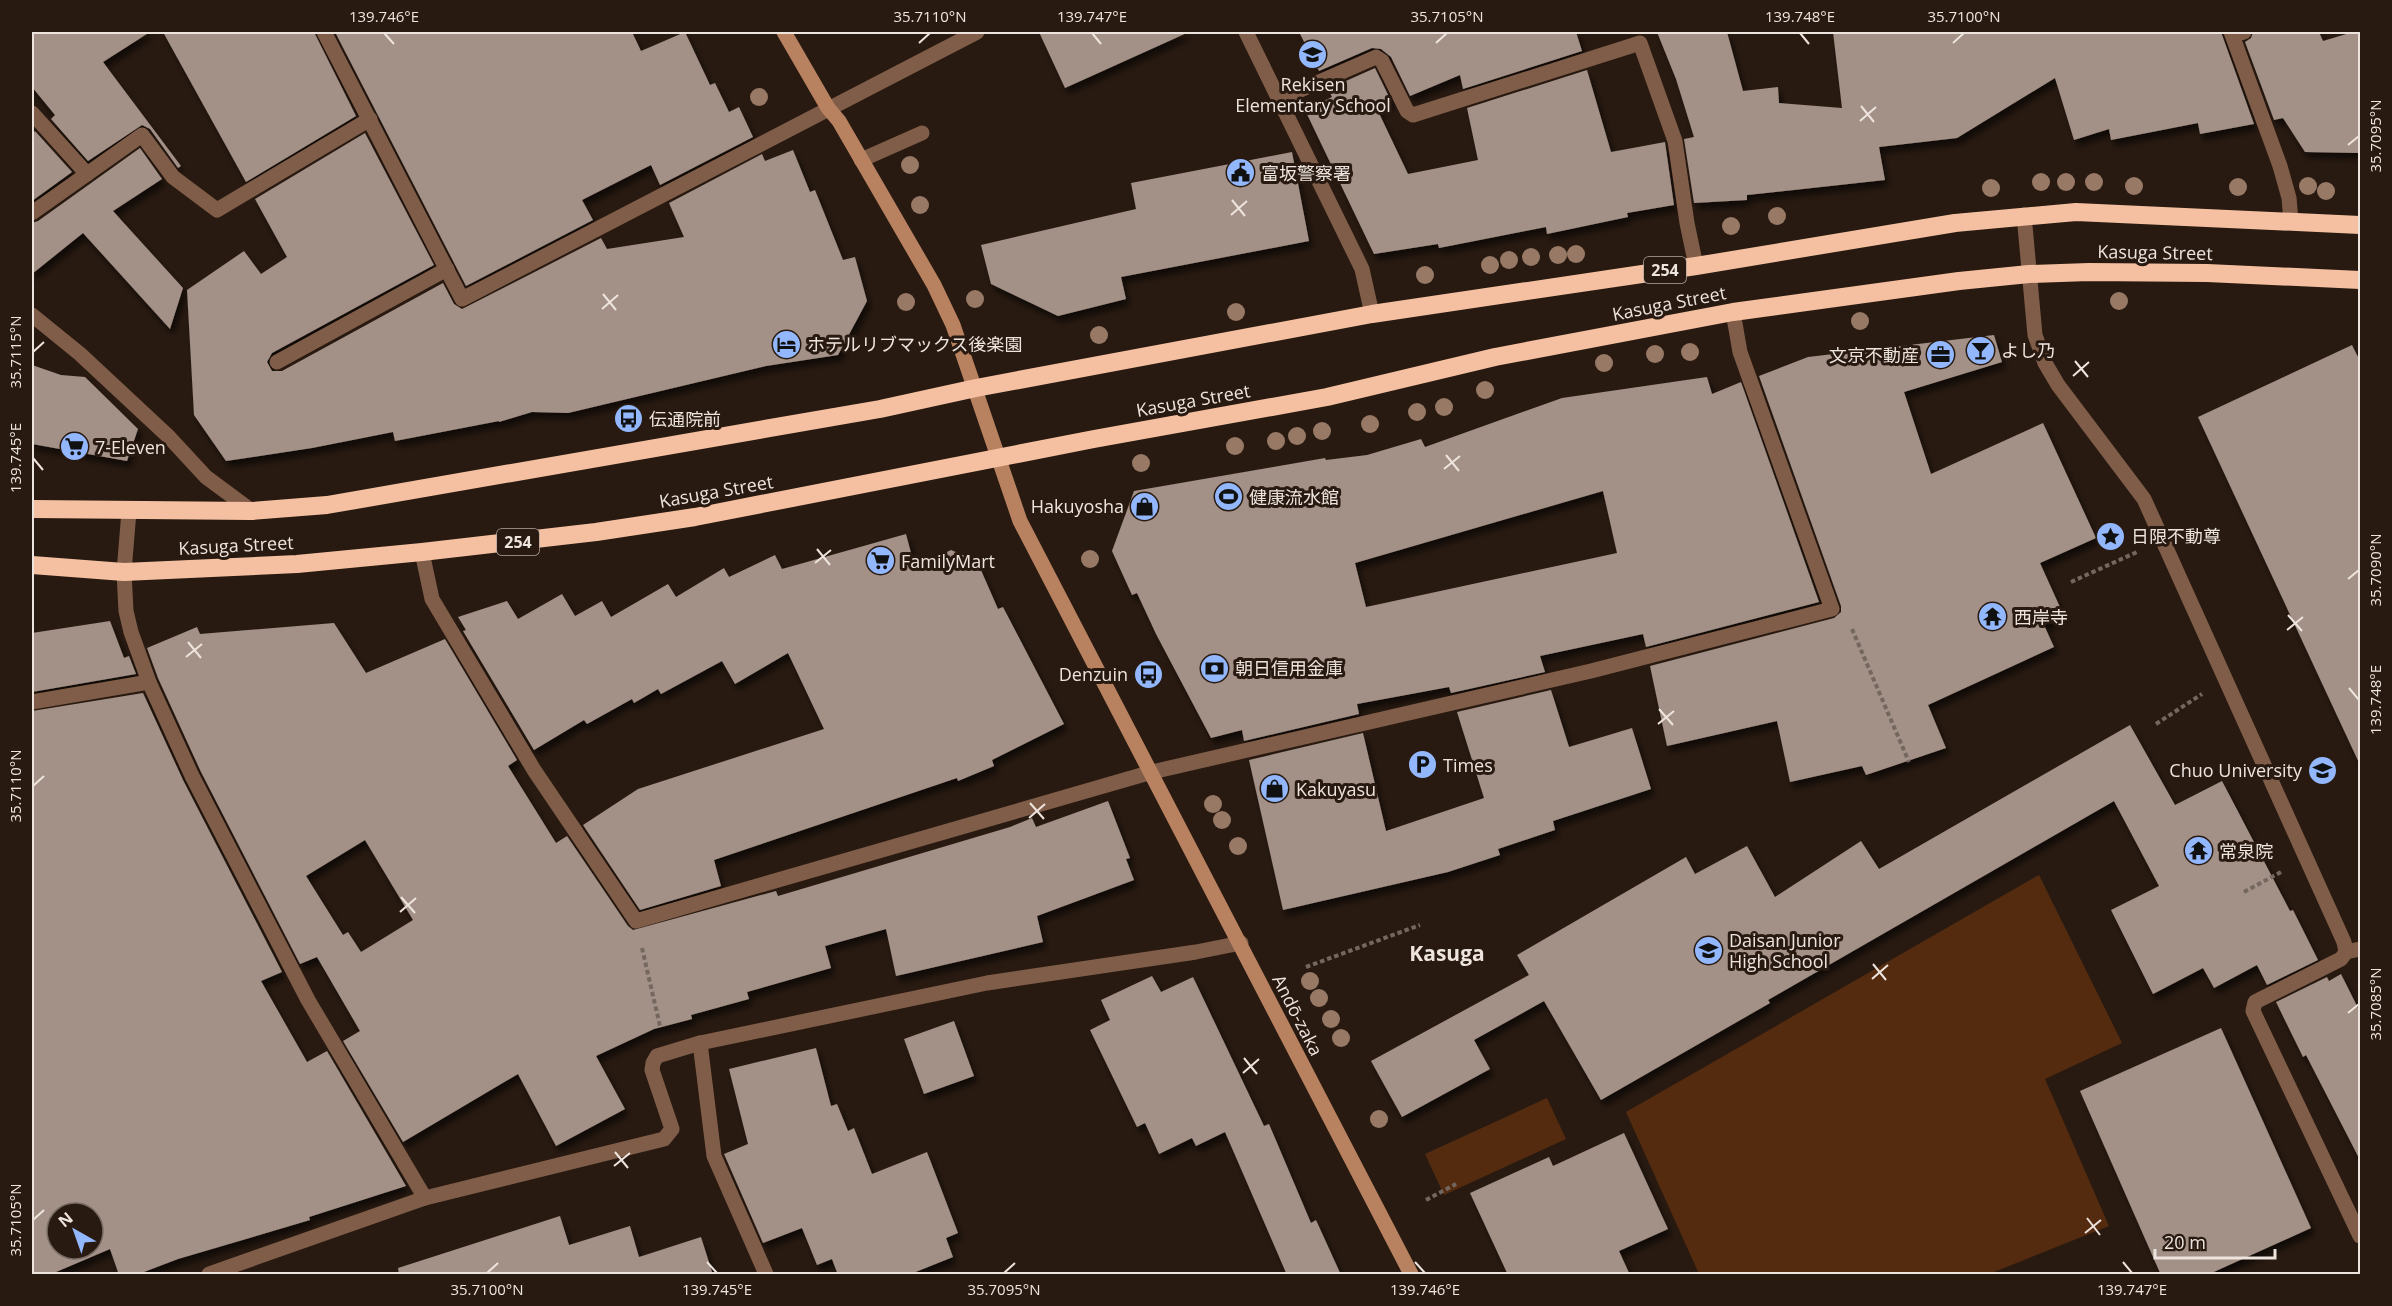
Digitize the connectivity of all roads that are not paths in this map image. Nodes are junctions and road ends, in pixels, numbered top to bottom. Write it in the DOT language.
graph roads {
  1 [pos="324,32"];
  2 [pos="784,32"];
  3 [pos="977,32"];
  4 [pos="1246,32"];
  5 [pos="2236,32"];
  6 [pos="1638,37"];
  7 [pos="1280,99"];
  8 [pos="828,108"];
  9 [pos="32,113"];
  10 [pos="370,119"];
  11 [pos="922,133"];
  12 [pos="861,160"];
  13 [pos="87,174"];
  14 [pos="32,213"];
  15 [pos="2024,215"];
  16 [pos="2291,221"];
  17 [pos="2361,225"];
  18 [pos="1696,266"];
  19 [pos="447,269"];
  20 [pos="2029,274"];
  21 [pos="2361,280"];
  22 [pos="1733,312"];
  23 [pos="1372,314"];
  24 [pos="32,315"];
  25 [pos="277,362"];
  26 [pos="976,388"];
  27 [pos="999,458"];
  28 [pos="32,509"];
  29 [pos="129,511"];
  30 [pos="252,511"];
  31 [pos="422,552"];
  32 [pos="32,565"];
  33 [pos="124,572"];
  34 [pos="150,682"];
  35 [pos="32,702"];
  36 [pos="1152,772"];
  37 [pos="1240,943"];
  38 [pos="2353,951"];
  39 [pos="700,1043"];
  40 [pos="425,1198"];
  41 [pos="2361,1236"];
  42 [pos="209,1275"];
  43 [pos="766,1275"];
  44 [pos="1411,1275"];
  1 -- 10 [label="street"];
  2 -- 8 [label="street, Andō-zaka"];
  3 -- 8 [label="street"];
  4 -- 7 [label="street"];
  5 -- 16 [label="street"];
  6 -- 7 [label="street"];
  6 -- 18 [label="street"];
  7 -- 23 [label="street"];
  8 -- 12 [label="street, Andō-zaka"];
  8 -- 19 [label="street"];
  9 -- 13 [label="street"];
  10 -- 13 [label="street"];
  10 -- 19 [label="street"];
  11 -- 12 [label="street"];
  12 -- 26 [label="street, Andō-zaka"];
  13 -- 14 [label="street"];
  15 -- 16 [label="highway, Kasuga Street / 254"];
  15 -- 18 [label="highway, Kasuga Street / 254"];
  15 -- 20 [label="street"];
  16 -- 17 [label="highway, Kasuga Street / 254"];
  18 -- 23 [label="highway, Kasuga Street / 254"];
  19 -- 25 [label="street"];
  20 -- 21 [label="highway, Kasuga Street / 254"];
  20 -- 22 [label="highway, Kasuga Street / 254"];
  20 -- 38 [label="street"];
  22 -- 27 [label="highway, Kasuga Street / 254"];
  22 -- 36 [label="street"];
  23 -- 26 [label="highway, Kasuga Street / 254"];
  24 -- 30 [label="street"];
  26 -- 27 [label="street, Andō-zaka"];
  26 -- 30 [label="highway, Kasuga Street / 254"];
  27 -- 31 [label="highway, Kasuga Street / 254"];
  27 -- 36 [label="street, Andō-zaka"];
  28 -- 29 [label="highway, Kasuga Street / 254"];
  29 -- 30 [label="highway, Kasuga Street / 254"];
  29 -- 33 [label="street"];
  31 -- 33 [label="highway, Kasuga Street / 254"];
  31 -- 36 [label="street"];
  32 -- 33 [label="highway, Kasuga Street / 254"];
  33 -- 34 [label="street"];
  34 -- 35 [label="street"];
  34 -- 40 [label="street"];
  36 -- 37 [label="street, Andō-zaka"];
  37 -- 39 [label="street"];
  37 -- 44 [label="street, Andō-zaka"];
  38 -- 41 [label="street"];
  39 -- 40 [label="street"];
  39 -- 43 [label="street"];
  40 -- 42 [label="street"];
}
